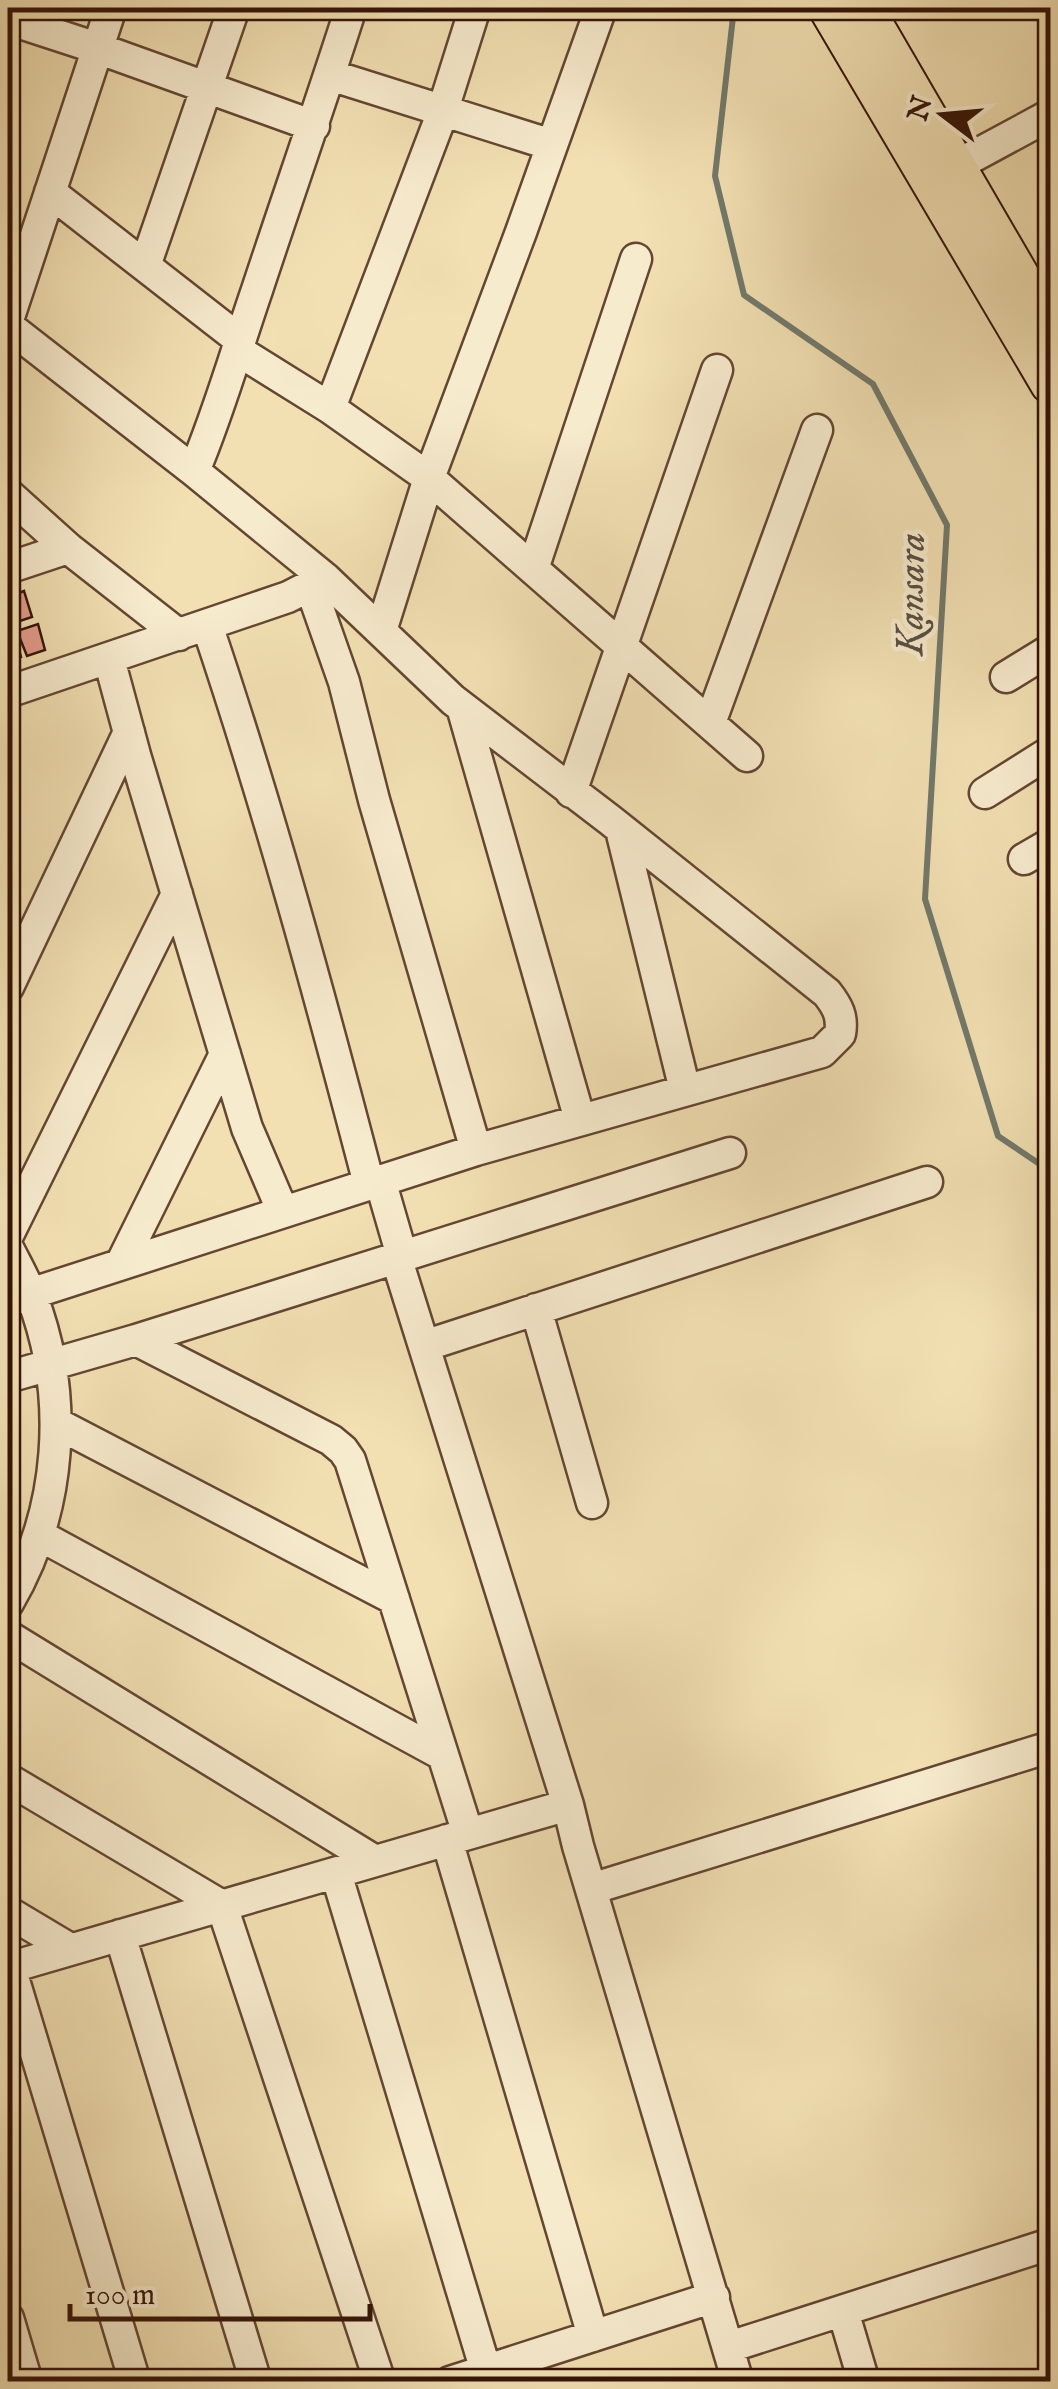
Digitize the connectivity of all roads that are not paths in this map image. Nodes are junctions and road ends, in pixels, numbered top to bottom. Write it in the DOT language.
graph roads {
  1 [pos="111,8"];
  2 [pos="234,8"];
  3 [pos="351,8"];
  4 [pos="474,8"];
  5 [pos="601,8"];
  6 [pos="828,8"];
  7 [pos="864,8"];
  8 [pos="8,19"];
  9 [pos="98,48"];
  10 [pos="330,75"];
  11 [pos="207,86"];
  12 [pos="442,110"];
  13 [pos="1050,115"];
  14 [pos="314,126"];
  15 [pos="552,145"];
  16 [pos="943,173"];
  17 [pos="50,192"];
  18 [pos="636,259"];
  19 [pos="146,266"];
  20 [pos="8,323"];
  21 [pos="1043,338"];
  22 [pos="239,345"];
  23 [pos="717,370"];
  24 [pos="1050,384"];
  25 [pos="330,408"];
  26 [pos="817,430"];
  27 [pos="194,471"];
  28 [pos="429,478"];
  29 [pos="8,494"];
  30 [pos="68,548"];
  31 [pos="8,568"];
  32 [pos="534,569"];
  33 [pos="318,582"];
  34 [pos="193,630"];
  35 [pos="381,631"];
  36 [pos="622,646"];
  37 [pos="1050,650"];
  38 [pos="110,659"];
  39 [pos="1006,677"];
  40 [pos="12,699"];
  41 [pos="462,707"];
  42 [pos="710,723"];
  43 [pos="129,732"];
  44 [pos="1050,752"];
  45 [pos="747,756"];
  46 [pos="571,792"];
  47 [pos="985,793"];
  48 [pos="621,830"];
  49 [pos="176,894"];
  50 [pos="8,987"];
  51 [pos="224,1054"];
  52 [pos="685,1090"];
  53 [pos="580,1120"];
  54 [pos="476,1150"];
  55 [pos="730,1153"];
  56 [pos="375,1182"];
  57 [pos="927,1182"];
  58 [pos="284,1212"];
  59 [pos="8,1234"];
  60 [pos="8,1248"];
  61 [pos="399,1256"];
  62 [pos="120,1264"];
  63 [pos="19,1297"];
  64 [pos="536,1309"];
  65 [pos="136,1340"];
  66 [pos="424,1346"];
  67 [pos="51,1366"];
  68 [pos="8,1377"];
  69 [pos="56,1423"];
  70 [pos="592,1502"];
  71 [pos="39,1535"];
  72 [pos="394,1599"];
  73 [pos="8,1602"];
  74 [pos="8,1636"];
  75 [pos="1050,1747"];
  76 [pos="444,1755"];
  77 [pos="8,1779"];
  78 [pos="568,1805"];
  79 [pos="458,1837"];
  80 [pos="375,1862"];
  81 [pos="336,1873"];
  82 [pos="591,1889"];
  83 [pos="222,1906"];
  84 [pos="8,1912"];
  85 [pos="120,1935"];
  86 [pos="70,1950"];
  87 [pos="9,1967"];
  88 [pos="1050,2244"];
  89 [pos="714,2297"];
  90 [pos="843,2310"];
  91 [pos="8,2318"];
  92 [pos="592,2336"];
  93 [pos="729,2347"];
  94 [pos="486,2371"];
  95 [pos="27,2382"];
  96 [pos="135,2382"];
  97 [pos="256,2382"];
  98 [pos="380,2382"];
  99 [pos="450,2382"];
  100 [pos="738,2382"];
  101 [pos="864,2382"];
  1 -- 9 [label="street"];
  2 -- 11 [label="street"];
  3 -- 10 [label="street"];
  4 -- 12 [label="street"];
  5 -- 15 [label="street"];
  6 -- 16 [label="main road"];
  7 -- 16 [label="main road"];
  8 -- 9 [label="street"];
  9 -- 11 [label="street"];
  9 -- 17 [label="street"];
  10 -- 12 [label="street"];
  10 -- 14 [label="street"];
  11 -- 14 [label="street"];
  11 -- 19 [label="street"];
  12 -- 15 [label="street"];
  12 -- 25 [label="street"];
  13 -- 16 [label="street"];
  14 -- 22 [label="street"];
  15 -- 28 [label="street"];
  16 -- 21 [label="main road"];
  17 -- 19 [label="street"];
  17 -- 20 [label="street"];
  18 -- 32 [label="street"];
  19 -- 22 [label="street"];
  20 -- 27 [label="street"];
  21 -- 24 [label="main road"];
  22 -- 25 [label="street"];
  22 -- 27 [label="street"];
  23 -- 36 [label="street"];
  25 -- 28 [label="street"];
  26 -- 42 [label="street"];
  27 -- 33 [label="street"];
  28 -- 32 [label="street"];
  28 -- 35 [label="street"];
  29 -- 30 [label="street"];
  30 -- 31 [label="street"];
  30 -- 34 [label="street"];
  32 -- 36 [label="street"];
  33 -- 34 [label="street"];
  33 -- 35 [label="street"];
  33 -- 54 [label="street"];
  34 -- 38 [label="street"];
  34 -- 56 [label="street"];
  35 -- 41 [label="street"];
  36 -- 42 [label="street"];
  36 -- 46 [label="street"];
  37 -- 39 [label="street"];
  38 -- 40 [label="street"];
  38 -- 43 [label="street"];
  41 -- 46 [label="street"];
  41 -- 53 [label="street"];
  42 -- 45 [label="street"];
  43 -- 49 [label="street"];
  43 -- 50 [label="street"];
  44 -- 47 [label="street"];
  46 -- 48 [label="street"];
  48 -- 52 [label="street"];
  48 -- 52 [label="street"];
  49 -- 51 [label="street"];
  49 -- 59 [label="street"];
  51 -- 58 [label="street"];
  51 -- 62 [label="street"];
  52 -- 53 [label="street"];
  53 -- 54 [label="street"];
  54 -- 56 [label="street"];
  55 -- 61 [label="street"];
  56 -- 58 [label="street"];
  56 -- 61 [label="street"];
  57 -- 64 [label="street"];
  58 -- 62 [label="street"];
  60 -- 63 [label="street"];
  61 -- 65 [label="street"];
  61 -- 66 [label="street"];
  62 -- 63 [label="street"];
  63 -- 67 [label="street"];
  64 -- 66 [label="street"];
  64 -- 70 [label="street"];
  65 -- 67 [label="street"];
  65 -- 72 [label="street"];
  66 -- 78 [label="street"];
  67 -- 68 [label="street"];
  67 -- 69 [label="street"];
  69 -- 71 [label="street"];
  69 -- 72 [label="street"];
  71 -- 73 [label="street"];
  71 -- 76 [label="street"];
  72 -- 76 [label="street"];
  74 -- 80 [label="street"];
  75 -- 82 [label="street"];
  76 -- 79 [label="street"];
  77 -- 83 [label="street"];
  78 -- 79 [label="street"];
  78 -- 82 [label="street"];
  79 -- 80 [label="street"];
  79 -- 92 [label="street"];
  80 -- 81 [label="street"];
  81 -- 83 [label="street"];
  81 -- 94 [label="street"];
  82 -- 89 [label="street"];
  83 -- 85 [label="street"];
  83 -- 98 [label="street"];
  84 -- 86 [label="street"];
  85 -- 86 [label="street"];
  85 -- 97 [label="street"];
  86 -- 87 [label="street"];
  87 -- 96 [label="street"];
  88 -- 90 [label="street"];
  89 -- 92 [label="street"];
  89 -- 93 [label="street"];
  90 -- 93 [label="street"];
  90 -- 101 [label="street"];
  91 -- 95 [label="street"];
  92 -- 94 [label="street"];
  93 -- 100 [label="street"];
  94 -- 99 [label="street"];
}
